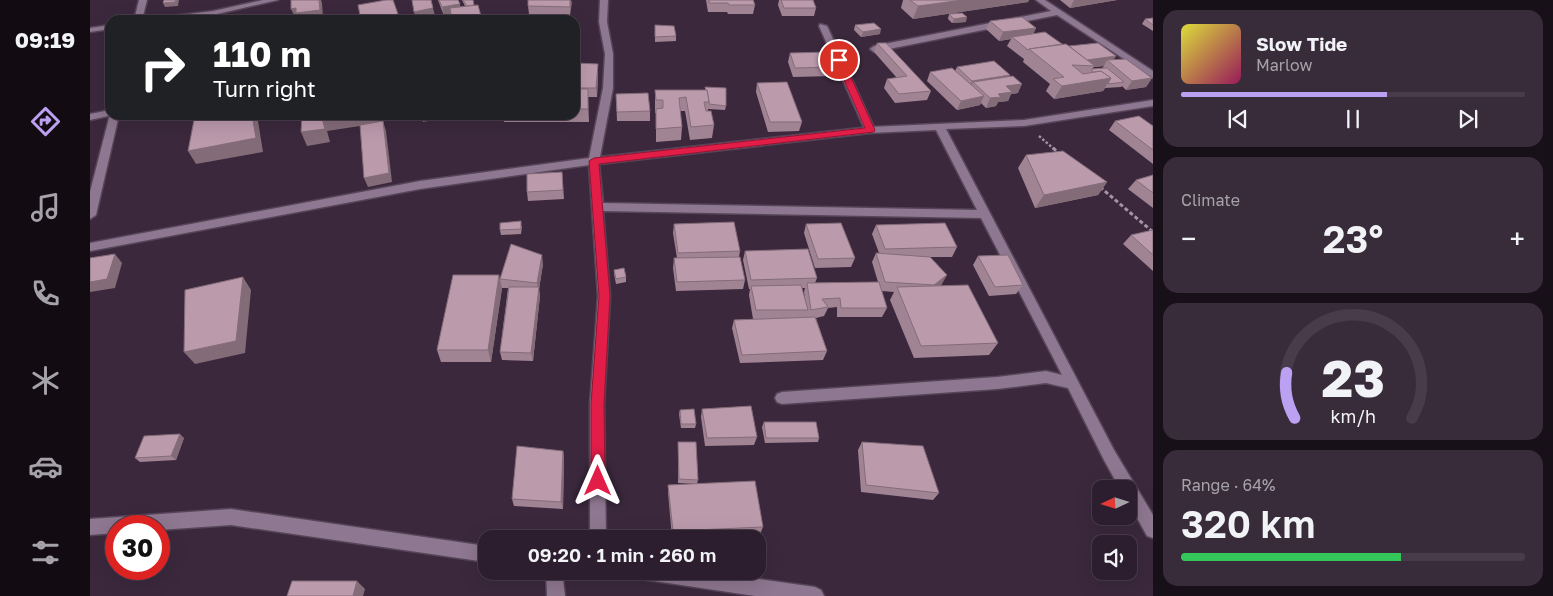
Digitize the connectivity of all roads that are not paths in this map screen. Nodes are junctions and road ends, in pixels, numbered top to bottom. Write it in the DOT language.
graph roads {
  1 [pos="143,0"];
  2 [pos="274,0"];
  3 [pos="604,0"];
  4 [pos="1040,0"];
  5 [pos="1058,12"];
  6 [pos="139,15"];
  7 [pos="192,15"];
  8 [pos="823,26"];
  9 [pos="105,28"];
  10 [pos="90,30"];
  11 [pos="874,49"];
  12 [pos="1153,75"];
  13 [pos="1153,103"];
  14 [pos="105,114"];
  15 [pos="90,117"];
  16 [pos="113,120"];
  17 [pos="939,126"];
  18 [pos="870,130"];
  19 [pos="594,161"];
  20 [pos="597,207"];
  21 [pos="984,214"];
  22 [pos="90,215"];
  23 [pos="90,247"];
  24 [pos="1073,383"];
  25 [pos="782,398"];
  26 [pos="90,527"];
  27 [pos="598,530"];
  28 [pos="1153,530"];
  29 [pos="478,553"];
  30 [pos="555,580"];
  31 [pos="704,580"];
  32 [pos="556,596"];
  33 [pos="815,596"];
  1 -- 6 [label="street"];
  2 -- 7 [label="street"];
  3 -- 19 [label="street"];
  4 -- 5 [label="street"];
  5 -- 11 [label="street"];
  5 -- 12 [label="street"];
  8 -- 18 [label="street"];
  9 -- 10 [label="street"];
  13 -- 17 [label="street"];
  14 -- 15 [label="street"];
  16 -- 22 [label="street"];
  17 -- 18 [label="street"];
  17 -- 21 [label="street"];
  18 -- 19 [label="street"];
  19 -- 20 [label="street"];
  19 -- 23 [label="street"];
  20 -- 21 [label="street"];
  20 -- 27 [label="street"];
  21 -- 24 [label="street"];
  24 -- 25 [label="street"];
  24 -- 28 [label="street"];
  26 -- 29 [label="street"];
  30 -- 32 [label="street"];
  31 -- 33 [label="street"];
}
